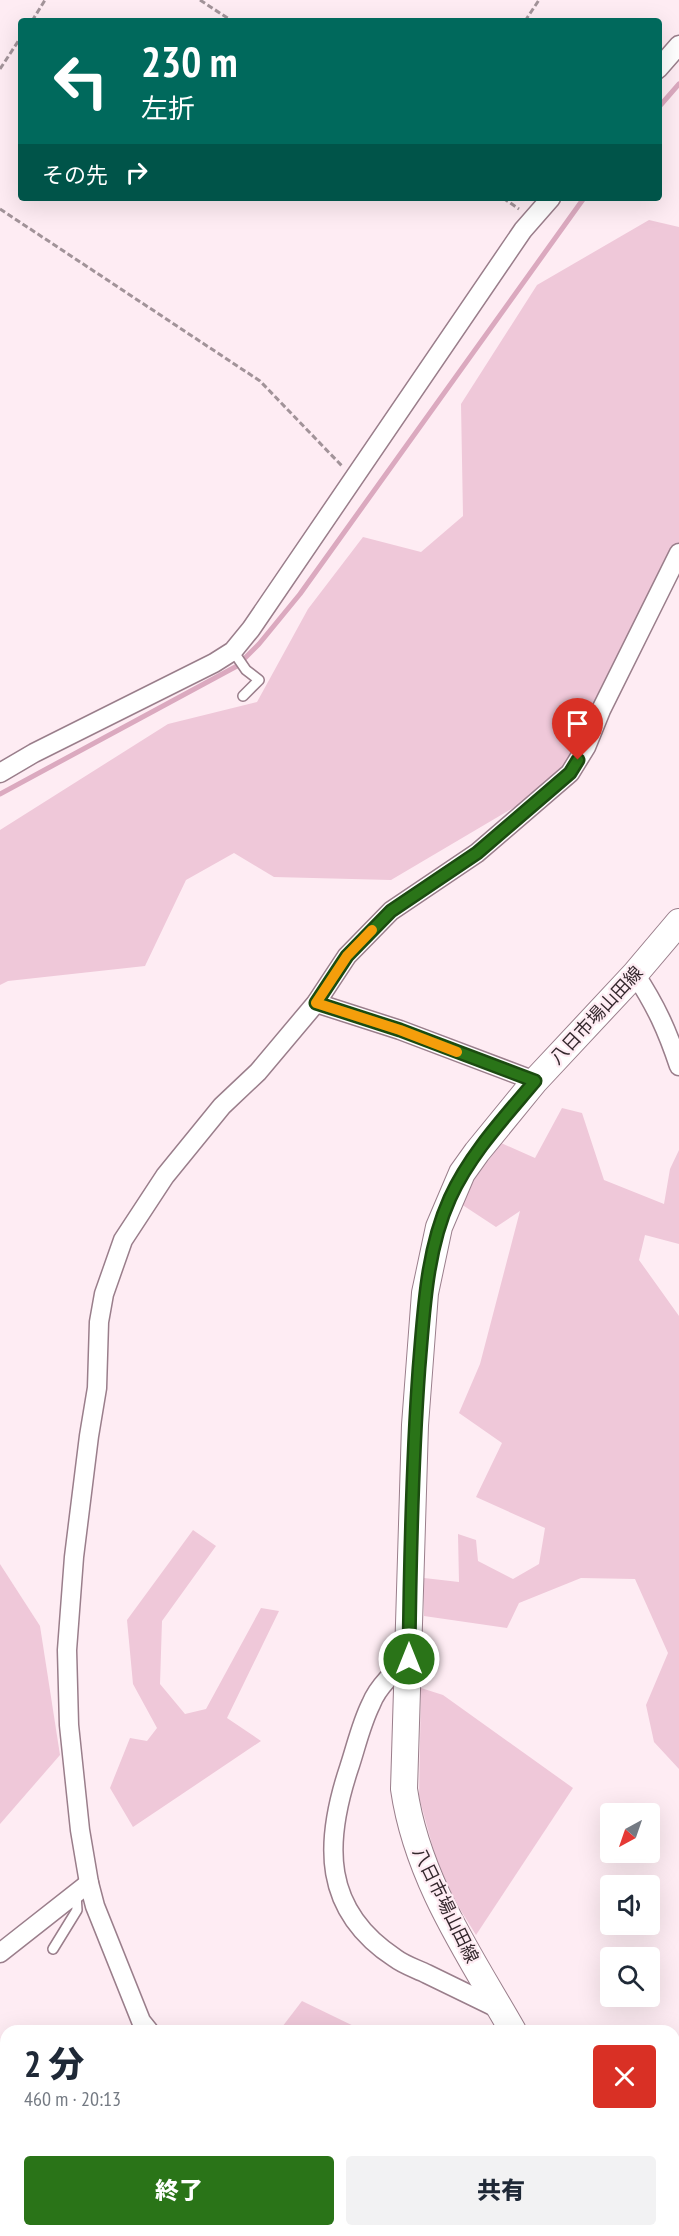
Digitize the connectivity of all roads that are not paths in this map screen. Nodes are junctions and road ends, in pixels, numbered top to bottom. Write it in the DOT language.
graph roads {
  1 [pos="679,45"];
  2 [pos="662,64"];
  3 [pos="547,201"];
  4 [pos="679,553"];
  5 [pos="233,651"];
  6 [pos="243,696"];
  7 [pos="0,773"];
  8 [pos="679,922"];
  9 [pos="634,975"];
  10 [pos="316,1003"];
  11 [pos="679,1066"];
  12 [pos="535,1081"];
  13 [pos="409,1659"];
  14 [pos="82,1889"];
  15 [pos="53,1948"];
  16 [pos="0,1953"];
  17 [pos="507,2021"];
  18 [pos="144,2025"];
  1 -- 2 [label="street"];
  3 -- 5 [label="street"];
  4 -- 10 [label="street"];
  5 -- 6 [label="lane"];
  5 -- 7 [label="street"];
  8 -- 9 [label="main road, 八日市場山田線"];
  9 -- 11 [label="street"];
  9 -- 12 [label="main road, 八日市場山田線"];
  10 -- 12 [label="street"];
  10 -- 14 [label="street"];
  12 -- 13 [label="main road, 八日市場山田線"];
  13 -- 17 [label="main road, 八日市場山田線"];
  13 -- 17 [label="street"];
  14 -- 15 [label="lane"];
  14 -- 16 [label="street"];
  14 -- 18 [label="street"];
}
